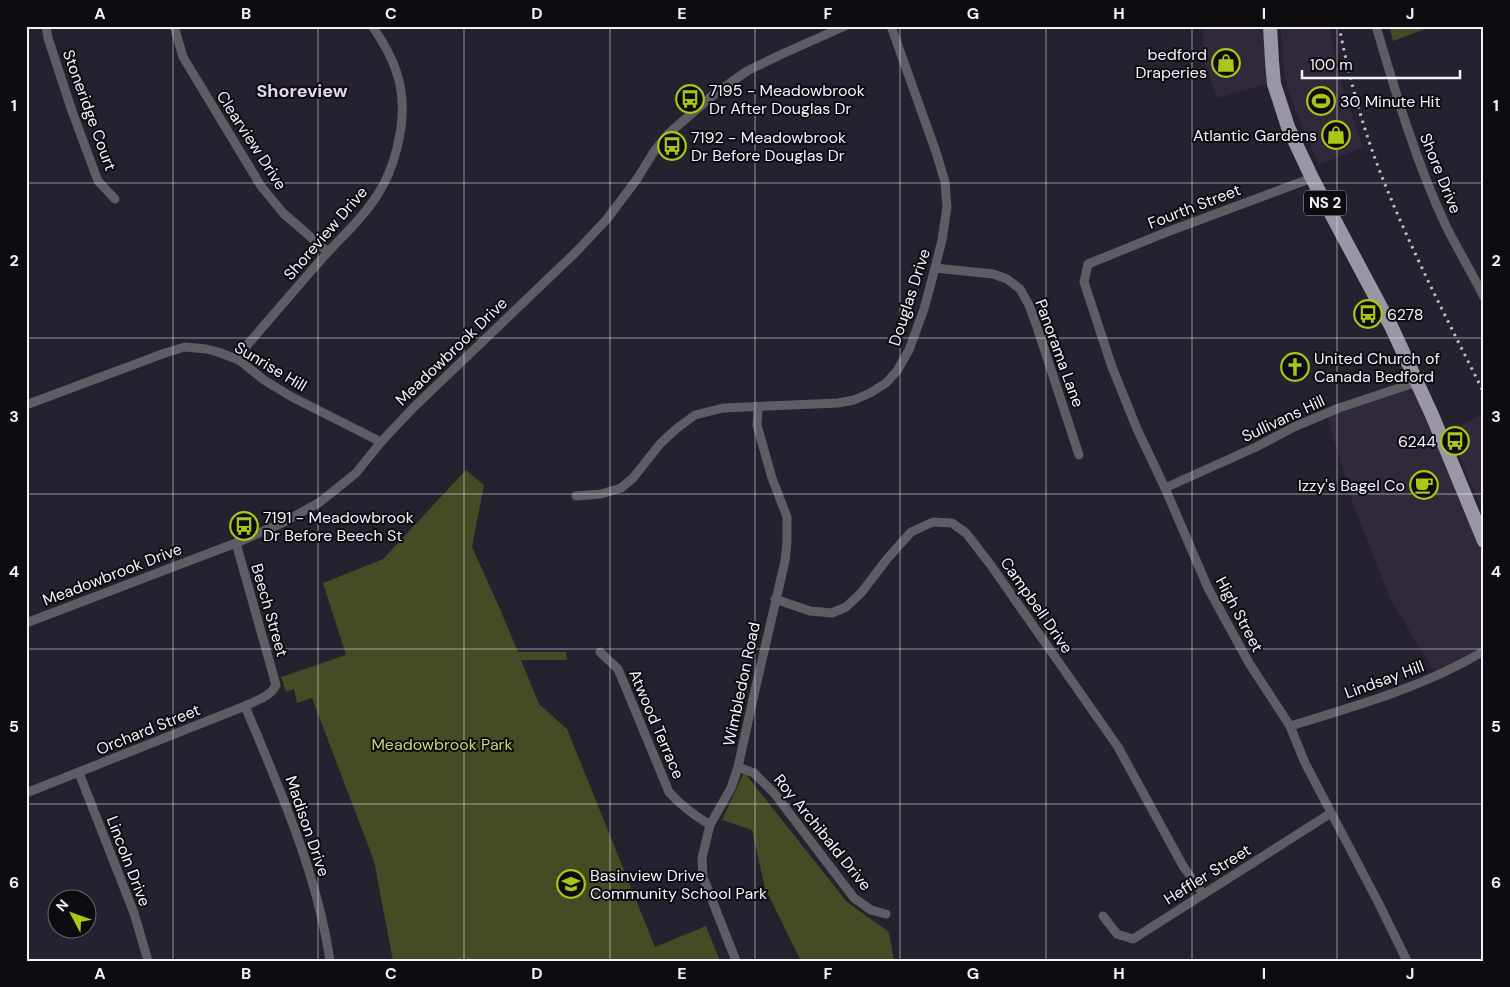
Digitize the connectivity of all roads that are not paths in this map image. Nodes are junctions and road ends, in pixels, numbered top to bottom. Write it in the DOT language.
graph roads {
  1 [pos="46,26"];
  2 [pos="174,26"];
  3 [pos="372,26"];
  4 [pos="845,26"];
  5 [pos="891,26"];
  6 [pos="1270,26"];
  7 [pos="1376,26"];
  8 [pos="1312,178"];
  9 [pos="115,199"];
  10 [pos="328,252"];
  11 [pos="1088,264"];
  12 [pos="935,268"];
  13 [pos="1484,297"];
  14 [pos="239,360"];
  15 [pos="1417,382"];
  16 [pos="26,405"];
  17 [pos="758,407"];
  18 [pos="381,442"];
  19 [pos="1079,455"];
  20 [pos="1165,488"];
  21 [pos="576,496"];
  22 [pos="1484,541"];
  23 [pos="236,542"];
  24 [pos="776,599"];
  25 [pos="26,623"];
  26 [pos="1484,651"];
  27 [pos="600,652"];
  28 [pos="276,685"];
  29 [pos="245,706"];
  30 [pos="1290,726"];
  31 [pos="738,767"];
  32 [pos="79,773"];
  33 [pos="26,793"];
  34 [pos="1331,813"];
  35 [pos="710,825"];
  36 [pos="1203,894"];
  37 [pos="886,914"];
  38 [pos="1103,916"];
  39 [pos="148,961"];
  40 [pos="330,961"];
  41 [pos="736,961"];
  42 [pos="1407,961"];
  1 -- 9 [label="street, Stoneridge Court"];
  2 -- 10 [label="street, Clearview Drive"];
  3 -- 10 [label="street, Shoreview Drive"];
  4 -- 18 [label="street, Meadowbrook Drive"];
  5 -- 12 [label="street, Douglas Drive"];
  6 -- 8 [label="main road, NS 2"];
  7 -- 13 [label="street, Shore Drive"];
  8 -- 11 [label="street, Fourth Street"];
  8 -- 15 [label="main road, NS 2"];
  10 -- 14 [label="street, Shoreview Drive"];
  11 -- 20 [label="street, High Street"];
  12 -- 17 [label="street, Douglas Drive"];
  12 -- 19 [label="street, Panorama Lane"];
  14 -- 16 [label="street, Sunrise Hill"];
  14 -- 18 [label="street, Sunrise Hill"];
  15 -- 20 [label="street, Sullivans Hill"];
  15 -- 22 [label="main road, NS 2"];
  17 -- 21 [label="street, Douglas Drive"];
  17 -- 24 [label="street, Wimbledon Road"];
  18 -- 23 [label="street, Meadowbrook Drive"];
  20 -- 30 [label="street, High Street"];
  23 -- 25 [label="street, Meadowbrook Drive"];
  23 -- 28 [label="street, Beech Street"];
  24 -- 31 [label="street, Wimbledon Road"];
  24 -- 36 [label="street, Campbell Drive"];
  26 -- 30 [label="street, Lindsay Hill"];
  27 -- 35 [label="street, Atwood Terrace"];
  28 -- 29 [label="street, Orchard Street"];
  29 -- 32 [label="street, Orchard Street"];
  29 -- 40 [label="street, Madison Drive"];
  30 -- 34 [label="street, High Street"];
  31 -- 35 [label="street, Wimbledon Road"];
  31 -- 37 [label="street, Roy Archibald Drive"];
  32 -- 33 [label="street, Orchard Street"];
  32 -- 39 [label="street, Lincoln Drive"];
  34 -- 36 [label="street, Heffler Street"];
  34 -- 42 [label="street, High Street"];
  35 -- 41 [label="street, Wimbledon Road"];
  36 -- 38 [label="street, Heffler Street"];
}
